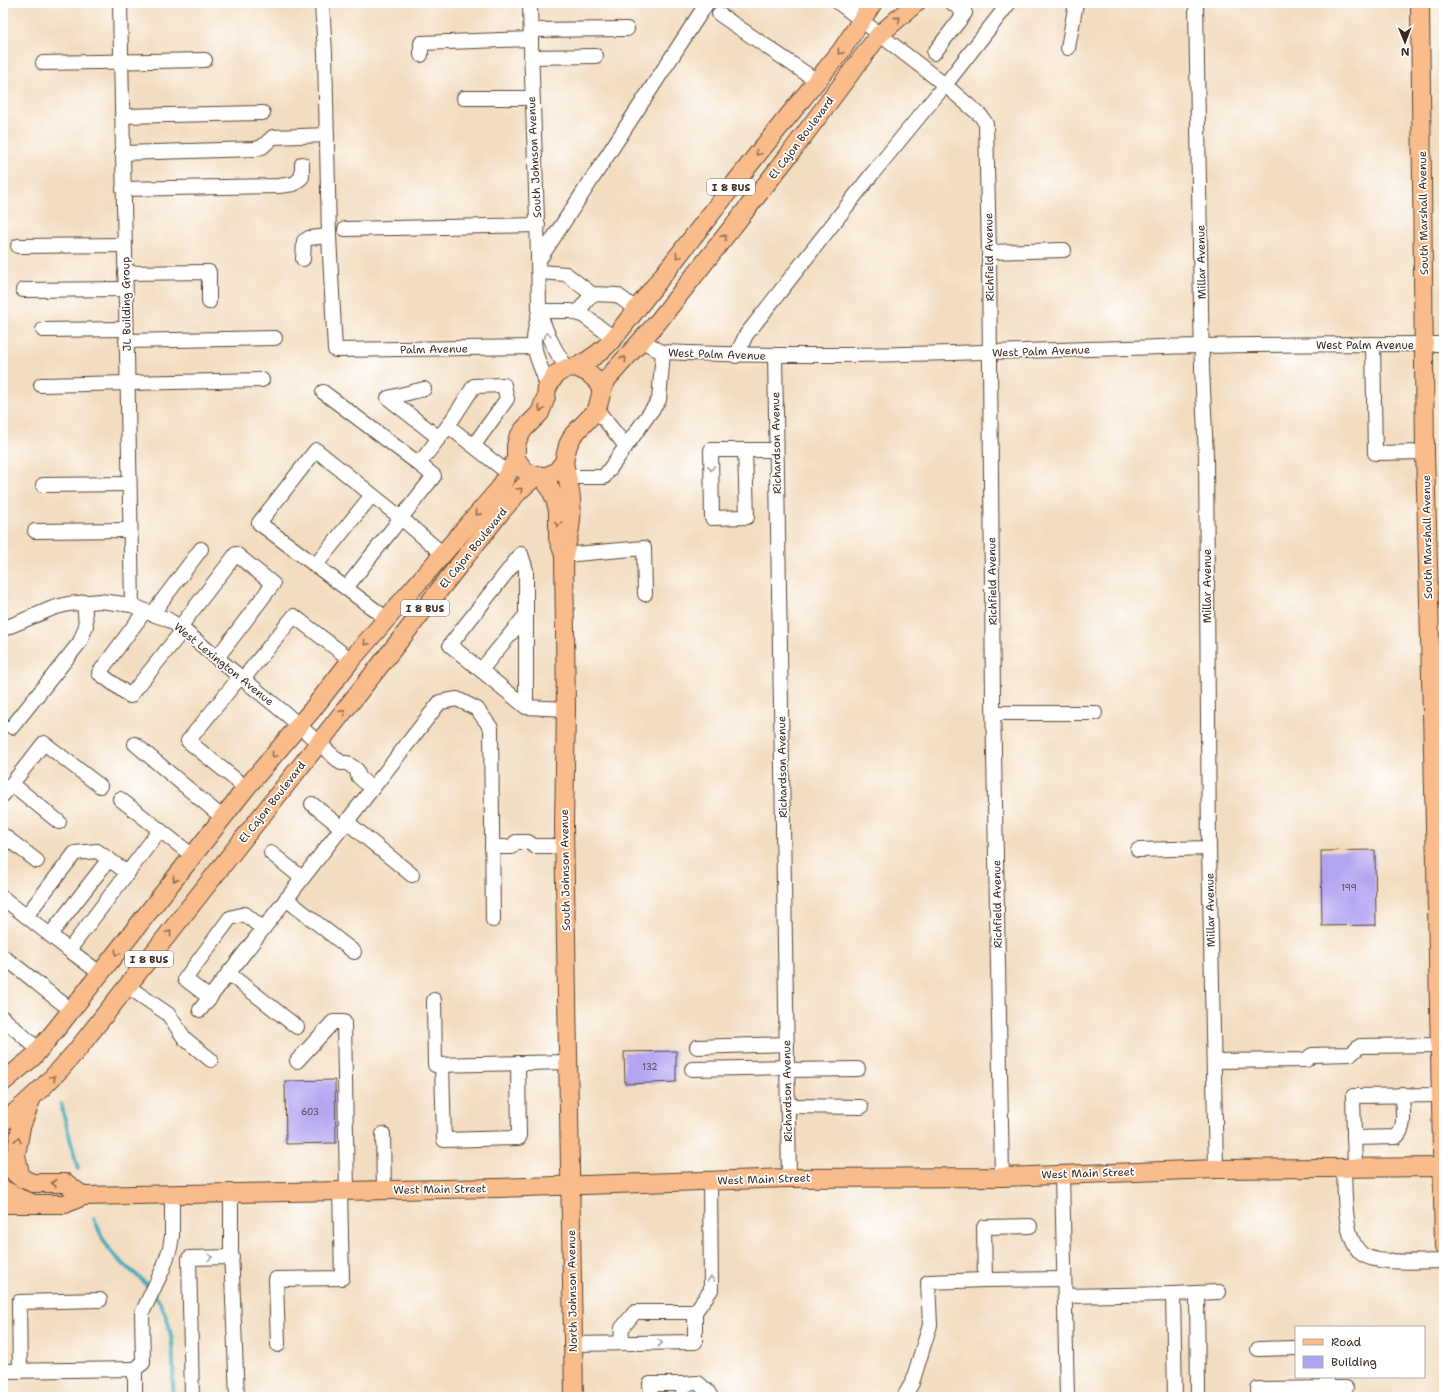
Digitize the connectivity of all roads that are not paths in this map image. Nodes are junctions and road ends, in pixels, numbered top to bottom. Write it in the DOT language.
graph roads {
  1 [pos="120,3"];
  2 [pos="322,3"];
  3 [pos="530,3"];
  4 [pos="707,3"];
  5 [pos="839,3"];
  6 [pos="873,3"];
  7 [pos="916,3"];
  8 [pos="952,3"];
  9 [pos="1009,3"];
  10 [pos="1076,3"];
  11 [pos="1196,3"];
  12 [pos="1420,3"];
  13 [pos="719,14"];
  14 [pos="861,20"];
  15 [pos="627,29"];
  16 [pos="531,35"];
  17 [pos="879,35"];
  18 [pos="1068,48"];
  19 [pos="934,53"];
  20 [pos="421,55"];
  21 [pos="531,56"];
  22 [pos="596,56"];
  23 [pos="205,60"];
  24 [pos="121,62"];
  25 [pos="44,63"];
  26 [pos="817,81"];
  27 [pos="945,85"];
  28 [pos="464,98"];
  29 [pos="532,98"];
  30 [pos="263,113"];
  31 [pos="122,116"];
  32 [pos="327,135"];
  33 [pos="122,152"];
  34 [pos="302,164"];
  35 [pos="123,189"];
  36 [pos="538,225"];
  37 [pos="345,229"];
  38 [pos="329,236"];
  39 [pos="124,245"];
  40 [pos="18,246"];
  41 [pos="1064,250"];
  42 [pos="989,252"];
  43 [pos="304,259"];
  44 [pos="539,266"];
  45 [pos="125,273"];
  46 [pos="125,288"];
  47 [pos="23,290"];
  48 [pos="592,294"];
  49 [pos="209,302"];
  50 [pos="636,309"];
  51 [pos="539,311"];
  52 [pos="577,314"];
  53 [pos="43,330"];
  54 [pos="126,335"];
  55 [pos="275,338"];
  56 [pos="614,338"];
  57 [pos="642,340"];
  58 [pos="1373,344"];
  59 [pos="1425,344"];
  60 [pos="1444,344"];
  61 [pos="1202,346"];
  62 [pos="534,347"];
  63 [pos="663,352"];
  64 [pos="990,352"];
  65 [pos="736,356"];
  66 [pos="775,356"];
  67 [pos="572,368"];
  68 [pos="262,380"];
  69 [pos="127,383"];
  70 [pos="41,385"];
  71 [pos="547,388"];
  72 [pos="424,389"];
  73 [pos="602,390"];
  74 [pos="323,392"];
  75 [pos="597,410"];
  76 [pos="448,426"];
  77 [pos="439,438"];
  78 [pos="474,445"];
  79 [pos="626,446"];
  80 [pos="745,450"];
  81 [pos="776,450"];
  82 [pos="1425,452"];
  83 [pos="419,464"];
  84 [pos="512,466"];
  85 [pos="565,469"];
  86 [pos="538,476"];
  87 [pos="129,484"];
  88 [pos="43,485"];
  89 [pos="372,495"];
  90 [pos="401,518"];
  91 [pos="130,530"];
  92 [pos="36,531"];
  93 [pos="201,549"];
  94 [pos="443,554"];
  95 [pos="564,555"];
  96 [pos="315,566"];
  97 [pos="346,588"];
  98 [pos="645,594"];
  99 [pos="84,602"];
  100 [pos="132,605"];
  101 [pos="148,613"];
  102 [pos="526,615"];
  103 [pos="387,619"];
  104 [pos="182,628"];
  105 [pos="3,629"];
  106 [pos="216,658"];
  107 [pos="351,660"];
  108 [pos="481,670"];
  109 [pos="1437,676"];
  110 [pos="242,678"];
  111 [pos="526,706"];
  112 [pos="566,709"];
  113 [pos="994,713"];
  114 [pos="1095,713"];
  115 [pos="299,726"];
  116 [pos="12,727"];
  117 [pos="319,743"];
  118 [pos="135,744"];
  119 [pos="100,786"];
  120 [pos="246,788"];
  121 [pos="7,789"];
  122 [pos="372,789"];
  123 [pos="120,799"];
  124 [pos="312,804"];
  125 [pos="223,818"];
  126 [pos="59,822"];
  127 [pos="344,825"];
  128 [pos="160,830"];
  129 [pos="3,835"];
  130 [pos="564,846"];
  131 [pos="492,847"];
  132 [pos="1209,848"];
  133 [pos="1138,850"];
  134 [pos="271,853"];
  135 [pos="193,856"];
  136 [pos="109,859"];
  137 [pos="37,861"];
  138 [pos="128,872"];
  139 [pos="412,875"];
  140 [pos="302,878"];
  141 [pos="3,898"];
  142 [pos="286,899"];
  143 [pos="26,916"];
  144 [pos="493,920"];
  145 [pos="263,928"];
  146 [pos="50,935"];
  147 [pos="69,950"];
  148 [pos="354,952"];
  149 [pos="3,957"];
  150 [pos="228,973"];
  151 [pos="101,974"];
  152 [pos="127,986"];
  153 [pos="210,998"];
  154 [pos="434,1000"];
  155 [pos="72,1010"];
  156 [pos="200,1010"];
  157 [pos="3,1018"];
  158 [pos="1442,1026"];
  159 [pos="297,1027"];
  160 [pos="787,1044"];
  161 [pos="1440,1045"];
  162 [pos="697,1047"];
  163 [pos="39,1050"];
  164 [pos="211,1060"];
  165 [pos="297,1061"];
  166 [pos="1214,1061"];
  167 [pos="568,1062"];
  168 [pos="518,1063"];
  169 [pos="442,1065"];
  170 [pos="692,1069"];
  171 [pos="787,1069"];
  172 [pos="858,1069"];
  173 [pos="3,1082"];
  174 [pos="1402,1094"];
  175 [pos="1440,1095"];
  176 [pos="31,1100"];
  177 [pos="788,1106"];
  178 [pos="861,1106"];
  179 [pos="3,1122"];
  180 [pos="383,1134"];
  181 [pos="1354,1138"];
  182 [pos="3,1159"];
  183 [pos="1443,1167"];
  184 [pos="1350,1168"];
  185 [pos="1216,1169"];
  186 [pos="1062,1174"];
  187 [pos="1002,1177"];
  188 [pos="21,1178"];
  189 [pos="789,1178"];
  190 [pos="710,1181"];
  191 [pos="570,1186"];
  192 [pos="3,1189"];
  193 [pos="384,1190"];
  194 [pos="343,1191"];
  195 [pos="231,1194"];
  196 [pos="172,1195"];
  197 [pos="83,1196"];
  198 [pos="3,1204"];
  199 [pos="39,1204"];
  200 [pos="1030,1226"];
  201 [pos="1444,1247"];
  202 [pos="232,1257"];
  203 [pos="1444,1261"];
  204 [pos="1064,1279"];
  205 [pos="985,1280"];
  206 [pos="1219,1292"];
  207 [pos="1196,1293"];
  208 [pos="1173,1294"];
  209 [pos="1065,1296"];
  210 [pos="100,1300"];
  211 [pos="695,1312"];
  212 [pos="621,1343"];
  213 [pos="573,1344"];
  214 [pos="278,1345"];
  215 [pos="1295,1348"];
  216 [pos="1258,1349"];
  217 [pos="135,1369"];
  218 [pos="20,1370"];
  219 [pos="3,1371"];
  220 [pos="1327,1382"];
  221 [pos="1346,1388"];
  222 [pos="683,1390"];
  223 [pos="1303,1393"];
  224 [pos="135,1397"];
  225 [pos="192,1397"];
  226 [pos="237,1397"];
  227 [pos="574,1397"];
  228 [pos="651,1397"];
  229 [pos="711,1397"];
  230 [pos="904,1397"];
  231 [pos="1067,1397"];
  232 [pos="1175,1397"];
  233 [pos="1198,1397"];
  234 [pos="1258,1397"];
  1 -- 24 [label="street, JL Building Group"];
  2 -- 32 [label="street"];
  3 -- 16 [label="street, South Johnson Avenue"];
  4 -- 44 [label="street"];
  5 -- 14 [label="street, Richfield Avenue"];
  6 -- 14 [label="main road, El Cajon Boulevard / I 8 BUS"];
  17 -- 7 [label="main road, El Cajon Boulevard / I 8 BUS, one-way"];
  8 -- 19 [label="street"];
  9 -- 27 [label="street"];
  10 -- 18 [label="street"];
  11 -- 61 [label="street, Millar Avenue"];
  12 -- 59 [label="main road, South Marshall Avenue"];
  13 -- 26 [label="street"];
  14 -- 17 [label="street, Richfield Avenue"];
  14 -- 26 [label="main road, El Cajon Boulevard / I 8 BUS, one-way"];
  15 -- 16 [label="street"];
  16 -- 20 [label="street"];
  16 -- 21 [label="street, South Johnson Avenue"];
  17 -- 27 [label="street, Richfield Avenue"];
  57 -- 17 [label="main road, El Cajon Boulevard / I 8 BUS, one-way"];
  21 -- 22 [label="street"];
  21 -- 29 [label="street, South Johnson Avenue"];
  23 -- 24 [label="street"];
  24 -- 25 [label="street"];
  24 -- 31 [label="street, JL Building Group"];
  26 -- 50 [label="main road, El Cajon Boulevard / I 8 BUS, one-way"];
  27 -- 42 [label="street, Richfield Avenue"];
  27 -- 65 [label="street"];
  28 -- 29 [label="street"];
  29 -- 36 [label="street, South Johnson Avenue"];
  30 -- 31 [label="street"];
  31 -- 33 [label="street, JL Building Group"];
  32 -- 33 [label="street"];
  32 -- 38 [label="street"];
  33 -- 35 [label="street, JL Building Group"];
  34 -- 35 [label="street"];
  35 -- 39 [label="street, JL Building Group"];
  36 -- 37 [label="street"];
  36 -- 44 [label="street, South Johnson Avenue"];
  38 -- 43 [label="street"];
  38 -- 62 [label="street, Palm Avenue"];
  39 -- 40 [label="street"];
  39 -- 45 [label="street, JL Building Group"];
  41 -- 42 [label="street"];
  42 -- 64 [label="street, Richfield Avenue"];
  44 -- 48 [label="street"];
  44 -- 51 [label="street, South Johnson Avenue"];
  45 -- 46 [label="street, JL Building Group"];
  45 -- 49 [label="street"];
  46 -- 47 [label="street"];
  46 -- 54 [label="street, JL Building Group"];
  48 -- 50 [label="street"];
  48 -- 52 [label="street"];
  50 -- 56 [label="main road, El Cajon Boulevard / I 8 BUS"];
  51 -- 52 [label="street"];
  51 -- 62 [label="street, South Johnson Avenue"];
  67 -- 51 [label="street, South Johnson Avenue, one-way"];
  52 -- 56 [label="street"];
  53 -- 54 [label="street"];
  54 -- 55 [label="street"];
  54 -- 69 [label="street, JL Building Group"];
  56 -- 67 [label="main road, El Cajon Boulevard / I 8 BUS"];
  57 -- 63 [label="street, West Palm Avenue"];
  73 -- 57 [label="main road, El Cajon Boulevard / I 8 BUS, one-way"];
  58 -- 59 [label="street, West Palm Avenue"];
  58 -- 61 [label="street, West Palm Avenue"];
  58 -- 82 [label="street"];
  59 -- 60 [label="street, West Palm Avenue"];
  59 -- 82 [label="main road, South Marshall Avenue"];
  61 -- 64 [label="street, West Palm Avenue"];
  61 -- 132 [label="street, Millar Avenue"];
  62 -- 71 [label="street, South Johnson Avenue"];
  63 -- 65 [label="street, West Palm Avenue"];
  63 -- 79 [label="street"];
  64 -- 66 [label="street, West Palm Avenue"];
  64 -- 113 [label="street, Richfield Avenue"];
  65 -- 66 [label="street, West Palm Avenue"];
  66 -- 81 [label="street, Richardson Avenue"];
  67 -- 71 [label="main road, I 8 BUS"];
  67 -- 73 [label="main road"];
  68 -- 69 [label="street"];
  69 -- 70 [label="street"];
  69 -- 87 [label="street, JL Building Group"];
  71 -- 84 [label="main road, I 8 BUS, one-way"];
  72 -- 77 [label="street"];
  73 -- 75 [label="main road, I 8 BUS"];
  74 -- 83 [label="street"];
  75 -- 79 [label="street"];
  75 -- 85 [label="main road, I 8 BUS"];
  76 -- 77 [label="street"];
  76 -- 78 [label="street"];
  76 -- 78 [label="street"];
  77 -- 83 [label="street"];
  78 -- 84 [label="street"];
  79 -- 85 [label="street"];
  80 -- 80 [label="street, one-way"];
  80 -- 81 [label="street"];
  81 -- 160 [label="street, Richardson Avenue"];
  82 -- 109 [label="main road, South Marshall Avenue"];
  83 -- 90 [label="street"];
  84 -- 86 [label="main road, South Johnson Avenue"];
  84 -- 94 [label="main road, El Cajon Boulevard / I 8 BUS, one-way"];
  85 -- 86 [label="main road, I 8 BUS"];
  85 -- 95 [label="main road, South Johnson Avenue"];
  86 -- 95 [label="main road, South Johnson Avenue, one-way"];
  117 -- 86 [label="main road, El Cajon Boulevard / I 8 BUS, one-way"];
  87 -- 88 [label="street"];
  87 -- 91 [label="street, JL Building Group"];
  89 -- 90 [label="street"];
  89 -- 96 [label="street"];
  89 -- 96 [label="street"];
  90 -- 94 [label="street"];
  90 -- 97 [label="street"];
  91 -- 92 [label="street"];
  91 -- 100 [label="street, JL Building Group"];
  93 -- 101 [label="street"];
  94 -- 103 [label="main road, El Cajon Boulevard / I 8 BUS"];
  95 -- 98 [label="street"];
  95 -- 112 [label="main road, South Johnson Avenue"];
  96 -- 97 [label="street"];
  97 -- 103 [label="street"];
  99 -- 100 [label="street, West Lexington Avenue"];
  99 -- 105 [label="street, West Lexington Avenue"];
  99 -- 116 [label="street"];
  100 -- 101 [label="street, West Lexington Avenue"];
  101 -- 104 [label="street, West Lexington Avenue"];
  101 -- 104 [label="street"];
  102 -- 108 [label="street"];
  102 -- 108 [label="street"];
  102 -- 111 [label="street"];
  103 -- 107 [label="main road, El Cajon Boulevard / I 8 BUS, one-way"];
  104 -- 106 [label="street, West Lexington Avenue"];
  104 -- 106 [label="street"];
  106 -- 110 [label="street, West Lexington Avenue"];
  107 -- 110 [label="street"];
  107 -- 115 [label="main road, El Cajon Boulevard / I 8 BUS"];
  108 -- 111 [label="street"];
  109 -- 158 [label="main road, South Marshall Avenue"];
  110 -- 115 [label="street, West Lexington Avenue"];
  110 -- 120 [label="street"];
  111 -- 112 [label="street"];
  112 -- 130 [label="main road, South Johnson Avenue"];
  113 -- 114 [label="street"];
  113 -- 187 [label="street, Richfield Avenue"];
  115 -- 117 [label="street, West Lexington Avenue"];
  115 -- 120 [label="main road, El Cajon Boulevard / I 8 BUS, one-way"];
  117 -- 122 [label="street, West Lexington Avenue"];
  152 -- 117 [label="main road, El Cajon Boulevard / I 8 BUS, one-way"];
  118 -- 125 [label="street"];
  119 -- 121 [label="street"];
  120 -- 125 [label="main road, El Cajon Boulevard / I 8 BUS"];
  121 -- 126 [label="street"];
  122 -- 127 [label="street"];
  122 -- 131 [label="street"];
  123 -- 128 [label="street"];
  124 -- 127 [label="street"];
  125 -- 135 [label="main road, El Cajon Boulevard / I 8 BUS"];
  127 -- 139 [label="street"];
  127 -- 140 [label="street"];
  128 -- 135 [label="street"];
  128 -- 138 [label="street"];
  129 -- 137 [label="street"];
  130 -- 131 [label="street"];
  130 -- 167 [label="main road, South Johnson Avenue"];
  131 -- 144 [label="street"];
  132 -- 133 [label="street"];
  132 -- 166 [label="street, Millar Avenue"];
  134 -- 140 [label="street"];
  135 -- 151 [label="main road, El Cajon Boulevard / I 8 BUS, one-way"];
  136 -- 138 [label="street"];
  136 -- 143 [label="street"];
  136 -- 146 [label="street"];
  138 -- 147 [label="street"];
  140 -- 142 [label="street"];
  141 -- 143 [label="street"];
  142 -- 145 [label="street"];
  142 -- 148 [label="street"];
  143 -- 146 [label="street"];
  145 -- 150 [label="street"];
  145 -- 153 [label="street"];
  146 -- 147 [label="street"];
  147 -- 151 [label="street"];
  149 -- 155 [label="street"];
  150 -- 153 [label="street"];
  150 -- 159 [label="street"];
  151 -- 155 [label="main road, El Cajon Boulevard / I 8 BUS"];
  152 -- 164 [label="street"];
  176 -- 152 [label="main road, El Cajon Boulevard / I 8 BUS, one-way"];
  153 -- 156 [label="street"];
  154 -- 169 [label="street"];
  155 -- 163 [label="main road, El Cajon Boulevard / I 8 BUS"];
  157 -- 163 [label="street"];
  158 -- 161 [label="main road, South Marshall Avenue"];
  160 -- 162 [label="street"];
  160 -- 171 [label="street, Richardson Avenue"];
  161 -- 166 [label="street"];
  161 -- 175 [label="main road, South Marshall Avenue"];
  163 -- 173 [label="main road, El Cajon Boulevard / I 8 BUS"];
  165 -- 194 [label="street"];
  166 -- 185 [label="street, Millar Avenue"];
  167 -- 168 [label="street"];
  167 -- 191 [label="main road, South Johnson Avenue"];
  168 -- 169 [label="street"];
  168 -- 169 [label="street"];
  170 -- 171 [label="street"];
  171 -- 172 [label="street"];
  171 -- 177 [label="street, Richardson Avenue"];
  174 -- 175 [label="street"];
  174 -- 181 [label="street"];
  174 -- 181 [label="street"];
  175 -- 183 [label="main road, South Marshall Avenue"];
  176 -- 179 [label="main road, El Cajon Boulevard / I 8 BUS"];
  188 -- 176 [label="main road, one-way"];
  177 -- 178 [label="street"];
  177 -- 189 [label="street, Richardson Avenue"];
  180 -- 193 [label="street"];
  181 -- 184 [label="street"];
  182 -- 188 [label="main road"];
  183 -- 184 [label="main road, West Main Street"];
  183 -- 201 [label="main road, South Marshall Avenue"];
  184 -- 185 [label="main road, West Main Street"];
  184 -- 203 [label="street"];
  185 -- 186 [label="main road, West Main Street"];
  186 -- 187 [label="main road, West Main Street"];
  186 -- 204 [label="street"];
  187 -- 189 [label="main road, West Main Street"];
  197 -- 188 [label="main road, one-way"];
  189 -- 190 [label="main road, West Main Street"];
  190 -- 191 [label="main road, West Main Street"];
  211 -- 190 [label="street, one-way"];
  191 -- 193 [label="main road, West Main Street"];
  191 -- 213 [label="main road, North Johnson Avenue"];
  192 -- 199 [label="main road"];
  193 -- 194 [label="main road, West Main Street"];
  194 -- 195 [label="main road, West Main Street"];
  194 -- 214 [label="street"];
  195 -- 196 [label="main road, West Main Street"];
  195 -- 202 [label="street"];
  196 -- 197 [label="main road, West Main Street"];
  196 -- 217 [label="street"];
  197 -- 199 [label="main road, West Main Street"];
  198 -- 199 [label="main road, West Main Street"];
  200 -- 205 [label="street"];
  225 -- 202 [label="street, one-way"];
  202 -- 226 [label="street"];
  204 -- 205 [label="street"];
  204 -- 209 [label="street"];
  205 -- 230 [label="street"];
  206 -- 207 [label="street"];
  207 -- 208 [label="street"];
  207 -- 233 [label="street"];
  208 -- 209 [label="street"];
  208 -- 232 [label="street"];
  209 -- 231 [label="street"];
  210 -- 218 [label="street"];
  211 -- 212 [label="street"];
  212 -- 211 [label="street, one-way"];
  212 -- 213 [label="street"];
  213 -- 227 [label="main road, North Johnson Avenue"];
  215 -- 216 [label="street"];
  217 -- 218 [label="street"];
  217 -- 224 [label="street"];
  218 -- 219 [label="street"];
  220 -- 221 [label="street"];
  220 -- 223 [label="street"];
  222 -- 228 [label="street"];
  222 -- 229 [label="street"];
  223 -- 234 [label="street"];
}
